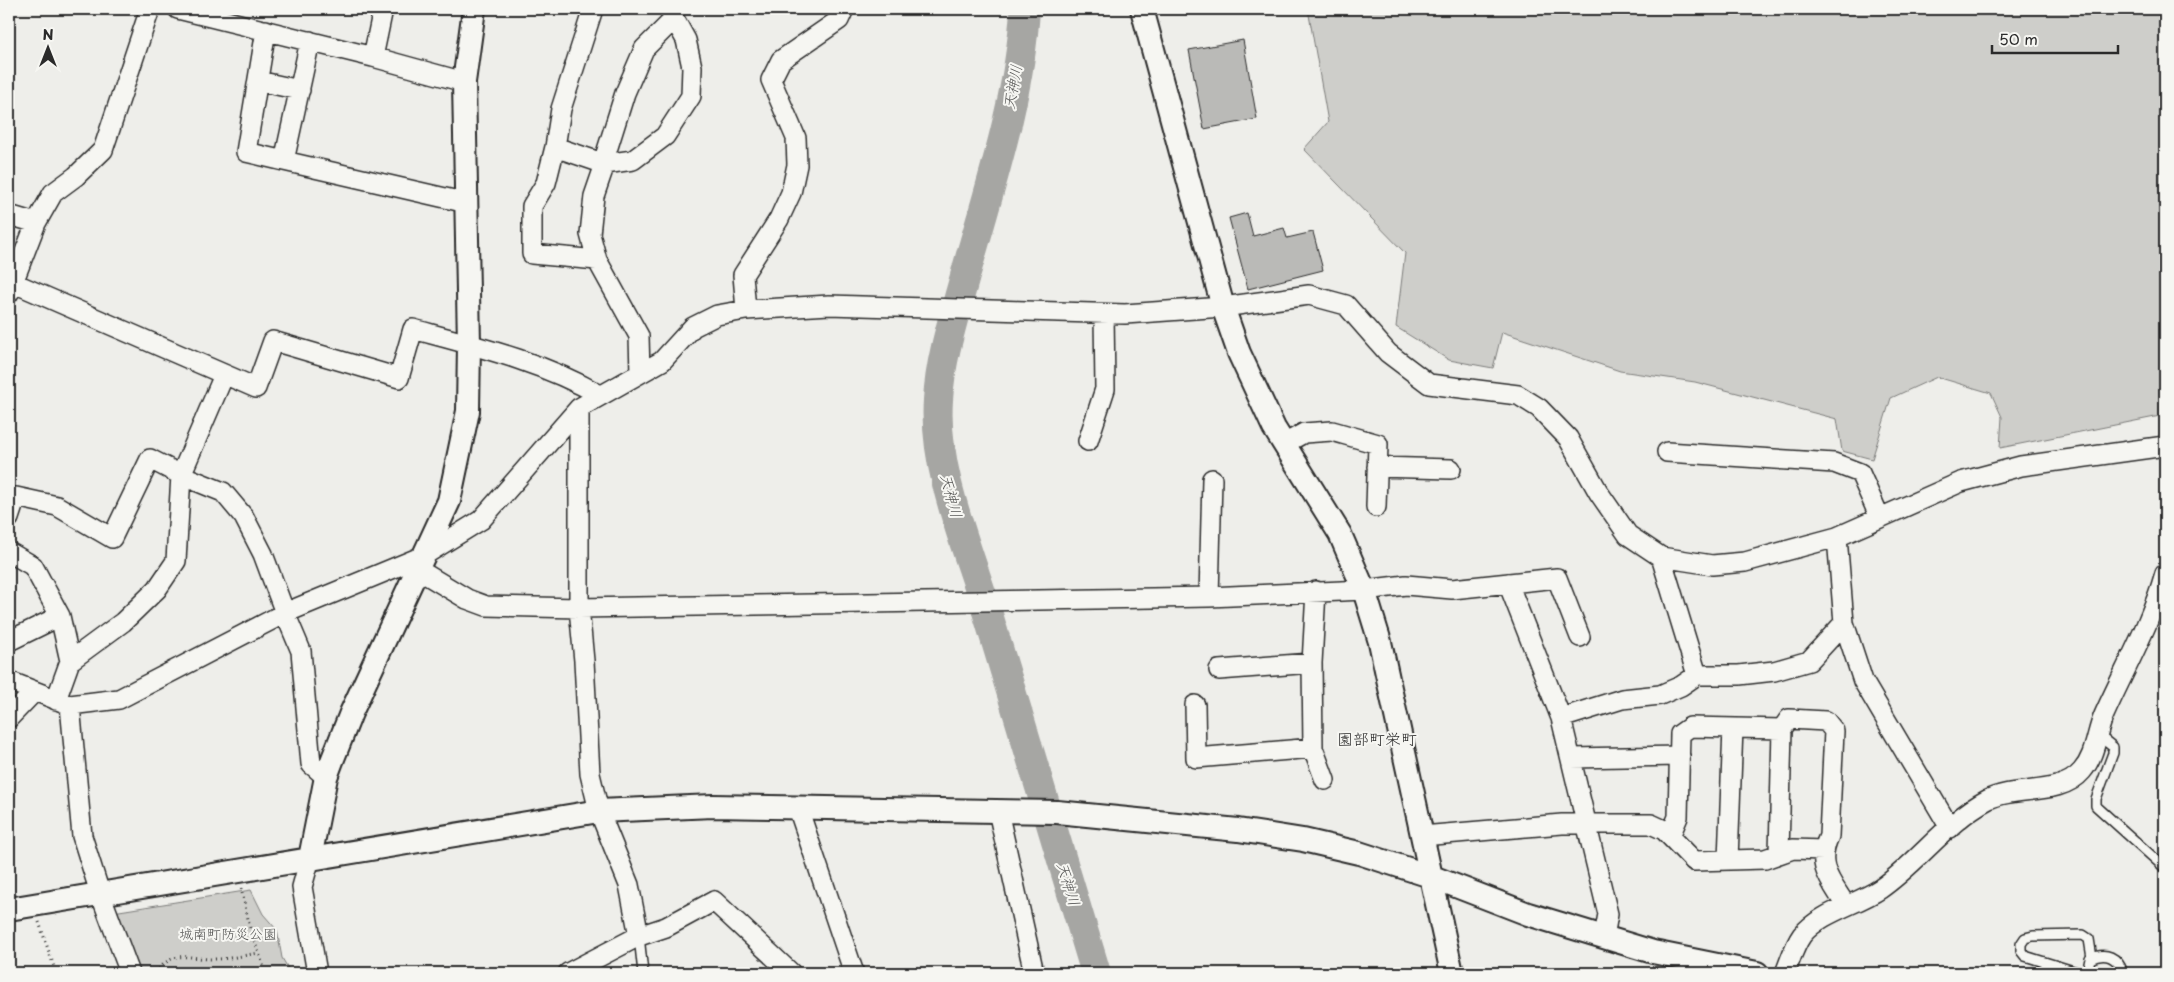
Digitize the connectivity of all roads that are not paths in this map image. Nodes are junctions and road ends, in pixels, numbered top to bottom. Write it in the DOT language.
graph roads {
  1 [pos="150,9"];
  2 [pos="178,9"];
  3 [pos="383,9"];
  4 [pos="474,9"];
  5 [pos="593,9"];
  6 [pos="844,9"];
  7 [pos="1142,9"];
  8 [pos="671,14"];
  9 [pos="266,30"];
  10 [pos="310,41"];
  11 [pos="373,57"];
  12 [pos="258,81"];
  13 [pos="464,82"];
  14 [pos="300,90"];
  15 [pos="555,147"];
  16 [pos="284,161"];
  17 [pos="604,164"];
  18 [pos="467,203"];
  19 [pos="9,215"];
  20 [pos="36,224"];
  21 [pos="597,260"];
  22 [pos="12,289"];
  23 [pos="1223,307"];
  24 [pos="746,310"];
  25 [pos="1104,314"];
  26 [pos="469,344"];
  27 [pos="640,373"];
  28 [pos="224,374"];
  29 [pos="600,396"];
  30 [pos="578,408"];
  31 [pos="1088,441"];
  32 [pos="1284,444"];
  33 [pos="2165,446"];
  34 [pos="1667,452"];
  35 [pos="1378,466"];
  36 [pos="1450,469"];
  37 [pos="181,476"];
  38 [pos="1212,479"];
  39 [pos="1376,507"];
  40 [pos="9,518"];
  41 [pos="1880,518"];
  42 [pos="1837,537"];
  43 [pos="9,552"];
  44 [pos="1661,557"];
  45 [pos="420,563"];
  46 [pos="2165,574"];
  47 [pos="1508,583"];
  48 [pos="1364,590"];
  49 [pos="1316,592"];
  50 [pos="1209,597"];
  51 [pos="579,608"];
  52 [pos="284,613"];
  53 [pos="60,616"];
  54 [pos="1844,623"];
  55 [pos="1580,637"];
  56 [pos="9,641"];
  57 [pos="70,661"];
  58 [pos="1312,663"];
  59 [pos="1219,670"];
  60 [pos="1697,675"];
  61 [pos="9,681"];
  62 [pos="34,692"];
  63 [pos="63,703"];
  64 [pos="1195,705"];
  65 [pos="9,718"];
  66 [pos="1560,718"];
  67 [pos="1733,728"];
  68 [pos="1782,729"];
  69 [pos="2098,735"];
  70 [pos="1313,748"];
  71 [pos="1680,756"];
  72 [pos="1571,758"];
  73 [pos="326,777"];
  74 [pos="1324,780"];
  75 [pos="798,808"];
  76 [pos="599,811"];
  77 [pos="998,811"];
  78 [pos="1587,824"];
  79 [pos="1950,828"];
  80 [pos="1422,836"];
  81 [pos="1670,836"];
  82 [pos="1823,850"];
  83 [pos="1779,854"];
  84 [pos="310,858"];
  85 [pos="1728,860"];
  86 [pos="2165,868"];
  87 [pos="1430,876"];
  88 [pos="100,893"];
  89 [pos="1846,906"];
  90 [pos="9,908"];
  91 [pos="639,936"];
  92 [pos="1604,937"];
  93 [pos="2092,958"];
  94 [pos="130,973"];
  95 [pos="317,973"];
  96 [pos="568,973"];
  97 [pos="644,973"];
  98 [pos="791,973"];
  99 [pos="854,973"];
  100 [pos="1034,973"];
  101 [pos="1452,973"];
  102 [pos="1757,973"];
  103 [pos="1786,973"];
  104 [pos="2080,973"];
  105 [pos="2087,973"];
  106 [pos="2123,973"];
  1 -- 20 [label="street"];
  2 -- 9 [label="street"];
  3 -- 11 [label="street"];
  4 -- 13 [label="street"];
  5 -- 15 [label="street"];
  6 -- 24 [label="street"];
  7 -- 23 [label="street"];
  8 -- 17 [label="street"];
  8 -- 17 [label="street"];
  9 -- 10 [label="street"];
  9 -- 12 [label="street"];
  10 -- 11 [label="street"];
  10 -- 14 [label="street"];
  11 -- 13 [label="street"];
  12 -- 14 [label="street"];
  12 -- 16 [label="street"];
  13 -- 18 [label="street"];
  14 -- 16 [label="street"];
  15 -- 17 [label="street"];
  15 -- 21 [label="street"];
  16 -- 18 [label="street"];
  17 -- 21 [label="street"];
  18 -- 26 [label="street"];
  19 -- 20 [label="street"];
  20 -- 22 [label="street"];
  21 -- 27 [label="street"];
  22 -- 28 [label="street"];
  23 -- 25 [label="street"];
  23 -- 32 [label="street"];
  23 -- 44 [label="street"];
  24 -- 25 [label="street"];
  24 -- 27 [label="street"];
  25 -- 31 [label="street"];
  26 -- 28 [label="street"];
  26 -- 29 [label="street"];
  26 -- 45 [label="street"];
  27 -- 29 [label="street"];
  28 -- 37 [label="street"];
  29 -- 30 [label="street"];
  30 -- 45 [label="street"];
  30 -- 51 [label="street"];
  32 -- 35 [label="street"];
  32 -- 48 [label="street"];
  33 -- 41 [label="street"];
  34 -- 41 [label="street"];
  35 -- 36 [label="street"];
  35 -- 39 [label="street"];
  37 -- 40 [label="street"];
  37 -- 52 [label="street"];
  37 -- 57 [label="street"];
  38 -- 50 [label="street"];
  41 -- 42 [label="street"];
  42 -- 44 [label="street"];
  42 -- 54 [label="street"];
  43 -- 53 [label="street"];
  44 -- 60 [label="street"];
  45 -- 51 [label="street"];
  45 -- 52 [label="street"];
  45 -- 73 [label="street"];
  46 -- 69 [label="street"];
  47 -- 48 [label="street"];
  47 -- 55 [label="street"];
  47 -- 66 [label="street"];
  48 -- 49 [label="street"];
  48 -- 80 [label="street"];
  49 -- 50 [label="street"];
  49 -- 58 [label="street"];
  50 -- 51 [label="street"];
  51 -- 76 [label="street"];
  52 -- 63 [label="street"];
  52 -- 73 [label="street"];
  53 -- 56 [label="street"];
  53 -- 57 [label="street"];
  54 -- 60 [label="street"];
  54 -- 79 [label="street"];
  57 -- 63 [label="street"];
  58 -- 59 [label="street"];
  58 -- 70 [label="street"];
  60 -- 66 [label="street"];
  61 -- 62 [label="street"];
  62 -- 63 [label="street"];
  62 -- 65 [label="street"];
  63 -- 88 [label="street"];
  64 -- 70 [label="street"];
  66 -- 72 [label="street"];
  67 -- 68 [label="street"];
  67 -- 71 [label="street"];
  67 -- 85 [label="street"];
  68 -- 82 [label="street"];
  68 -- 83 [label="street"];
  69 -- 79 [label="street"];
  69 -- 86 [label="lane"];
  70 -- 74 [label="street"];
  71 -- 72 [label="street"];
  71 -- 81 [label="street"];
  72 -- 78 [label="street"];
  73 -- 84 [label="street"];
  75 -- 76 [label="street"];
  75 -- 77 [label="street"];
  75 -- 99 [label="street"];
  76 -- 84 [label="street"];
  76 -- 91 [label="street"];
  77 -- 87 [label="street"];
  77 -- 100 [label="street"];
  78 -- 80 [label="street"];
  78 -- 81 [label="street"];
  78 -- 92 [label="street"];
  79 -- 89 [label="street"];
  80 -- 87 [label="street"];
  81 -- 85 [label="street"];
  82 -- 83 [label="street"];
  82 -- 89 [label="street"];
  83 -- 85 [label="street"];
  84 -- 88 [label="street"];
  84 -- 95 [label="street"];
  87 -- 92 [label="street"];
  87 -- 101 [label="street"];
  88 -- 90 [label="street"];
  88 -- 94 [label="street"];
  89 -- 103 [label="street"];
  91 -- 96 [label="street"];
  91 -- 97 [label="lane"];
  91 -- 98 [label="street"];
  92 -- 102 [label="street"];
  93 -- 104 [label="lane"];
  93 -- 105 [label="lane"];
  93 -- 106 [label="lane"];
}
